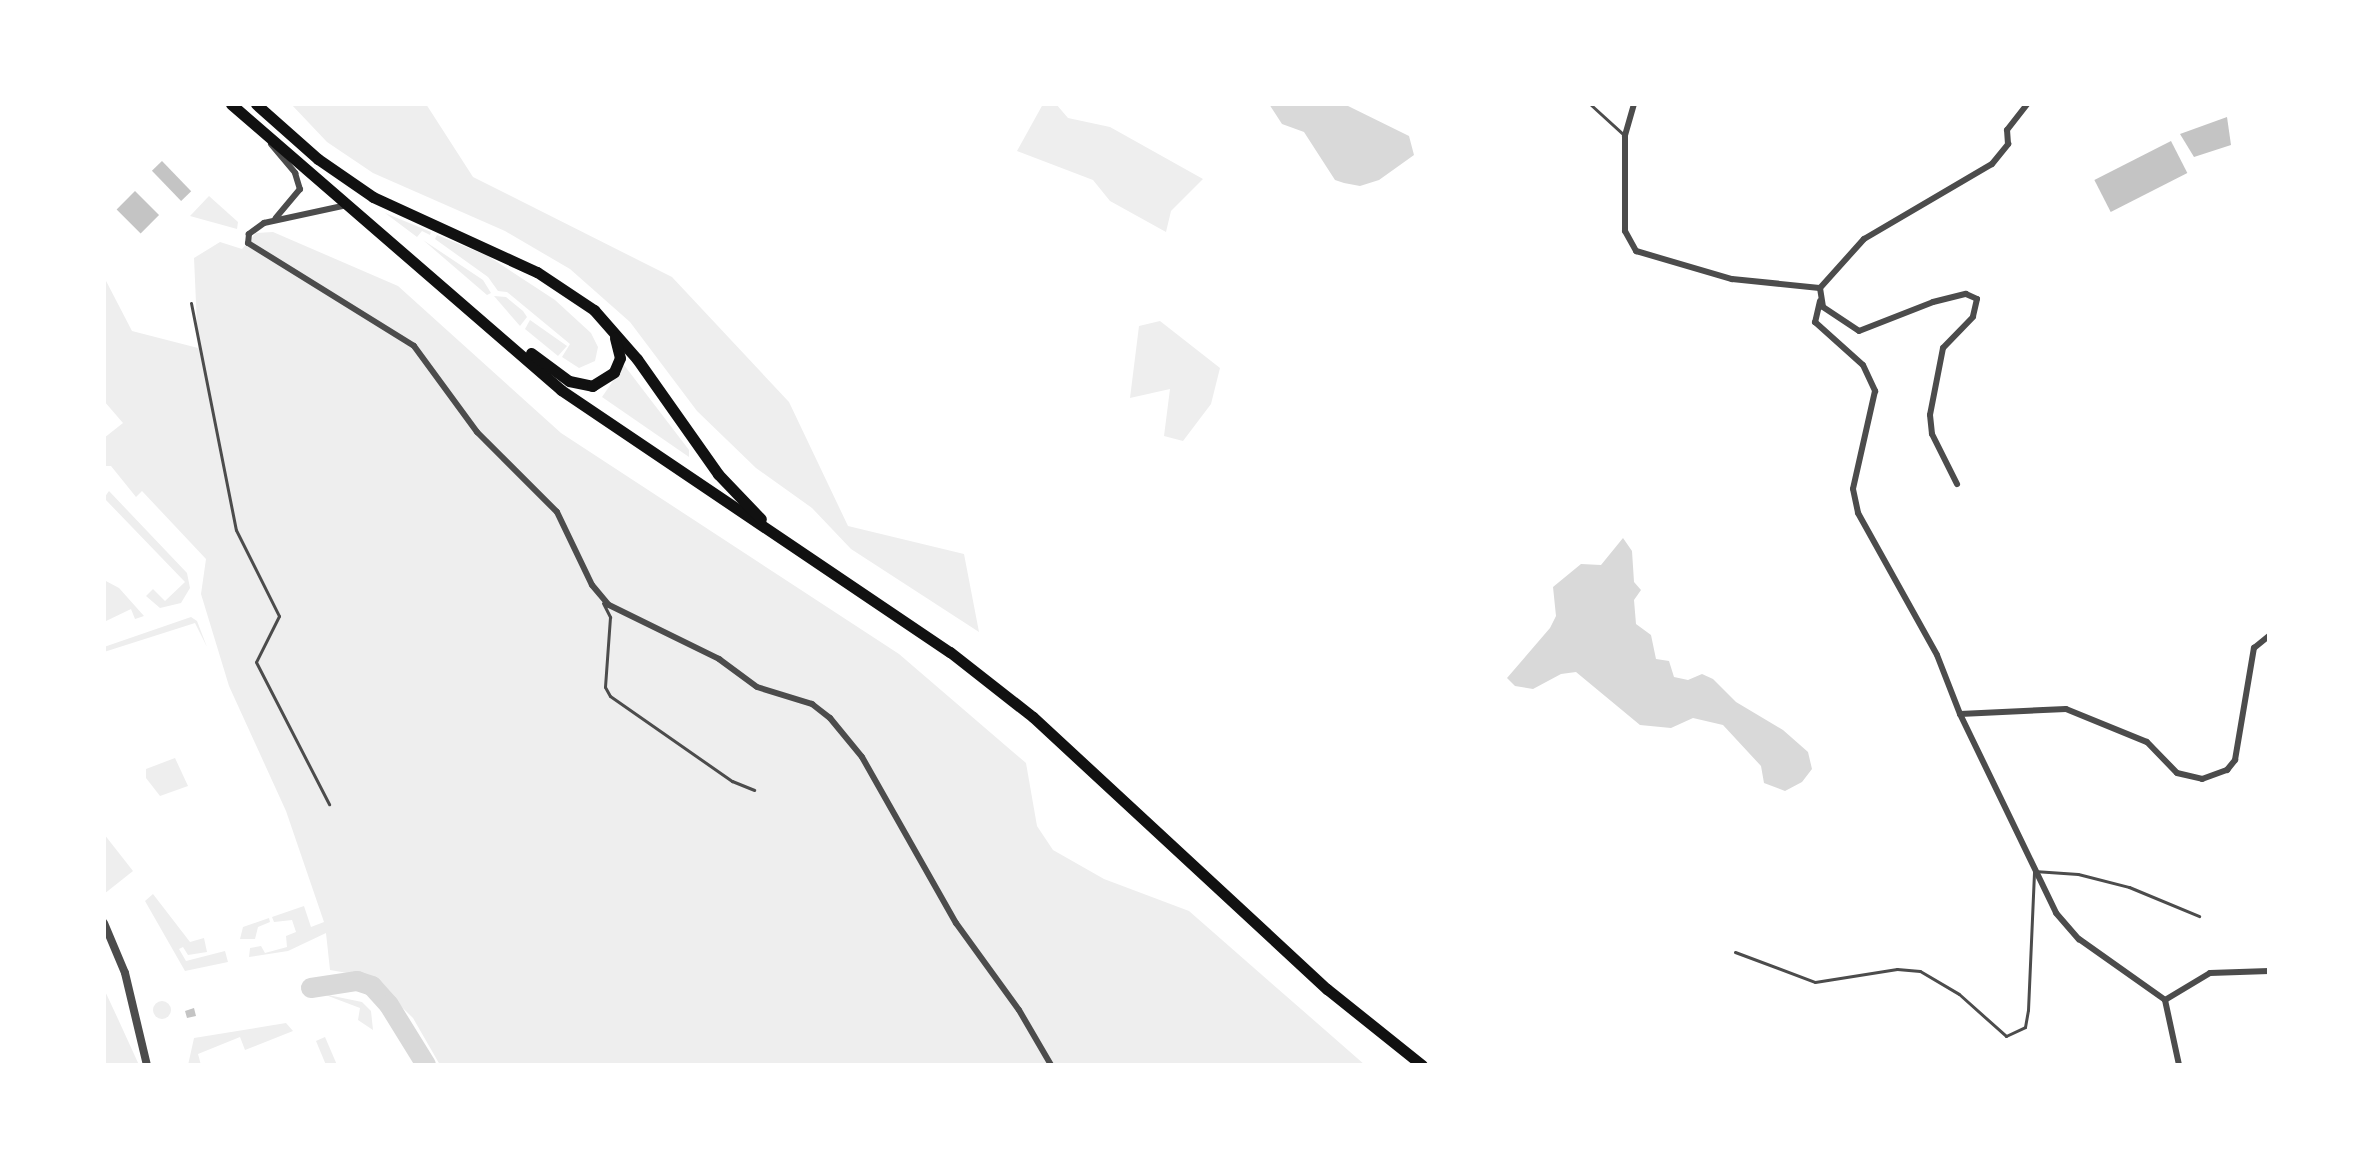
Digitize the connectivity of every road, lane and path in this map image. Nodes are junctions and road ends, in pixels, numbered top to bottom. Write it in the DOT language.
graph roads {
  1 [pos="231,104"];
  2 [pos="256,104"];
  3 [pos="1590,104"];
  4 [pos="1634,104"];
  5 [pos="2027,104"];
  6 [pos="268,136"];
  7 [pos="1625,136"];
  8 [pos="349,205"];
  9 [pos="273,220"];
  10 [pos="1820,288"];
  11 [pos="1820,301"];
  12 [pos="191,303"];
  13 [pos="488,322"];
  14 [pos="610,326"];
  15 [pos="1957,484"];
  16 [pos="775,533"];
  17 [pos="602,599"];
  18 [pos="2269,636"];
  19 [pos="1960,714"];
  20 [pos="754,790"];
  21 [pos="329,804"];
  22 [pos="2034,871"];
  23 [pos="2199,916"];
  24 [pos="104,923"];
  25 [pos="1735,952"];
  26 [pos="2269,971"];
  27 [pos="2165,1000"];
  28 [pos="147,1065"];
  29 [pos="1051,1065"];
  30 [pos="1422,1065"];
  31 [pos="2179,1065"];
  1 -- 6 [label="highway"];
  2 -- 14 [label="highway"];
  3 -- 7 [label="lane"];
  4 -- 7 [label="street"];
  5 -- 10 [label="street"];
  6 -- 8 [label="highway"];
  6 -- 9 [label="street"];
  7 -- 10 [label="street"];
  8 -- 9 [label="street"];
  8 -- 13 [label="highway"];
  9 -- 17 [label="street"];
  10 -- 11 [label="street"];
  11 -- 15 [label="street"];
  11 -- 19 [label="street"];
  12 -- 21 [label="lane"];
  13 -- 14 [label="highway"];
  13 -- 16 [label="highway"];
  14 -- 16 [label="highway"];
  16 -- 30 [label="highway"];
  17 -- 20 [label="lane"];
  17 -- 29 [label="street"];
  18 -- 19 [label="street"];
  19 -- 22 [label="street"];
  22 -- 23 [label="lane"];
  22 -- 25 [label="lane"];
  22 -- 27 [label="street"];
  24 -- 28 [label="street"];
  26 -- 27 [label="street"];
  27 -- 31 [label="street"];
}
